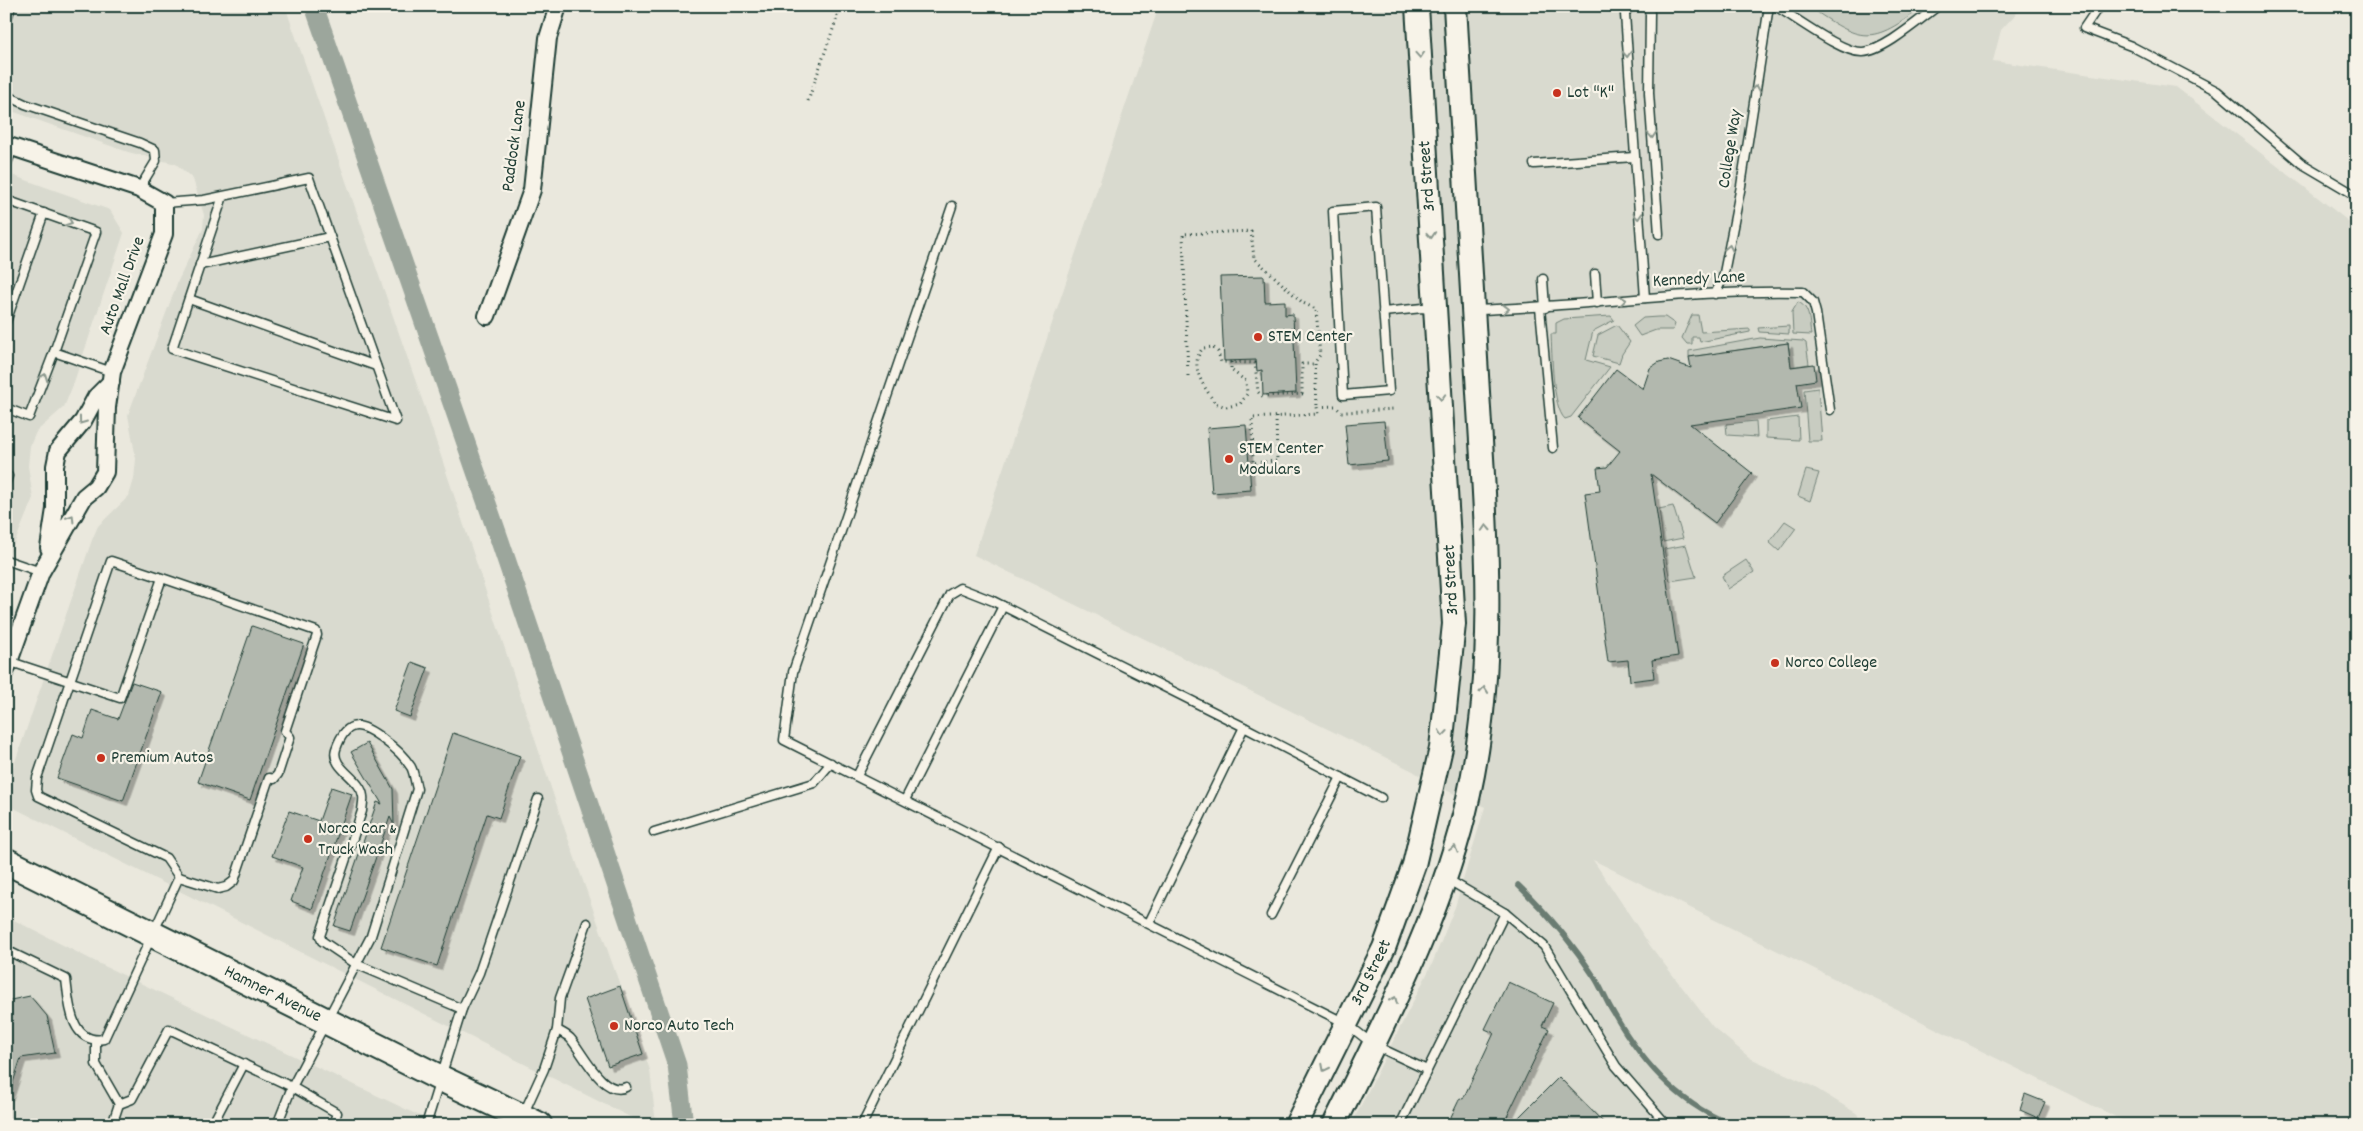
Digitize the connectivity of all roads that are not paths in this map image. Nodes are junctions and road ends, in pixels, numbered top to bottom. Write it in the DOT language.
graph roads {
  1 [pos="11,6"];
  2 [pos="558,6"];
  3 [pos="1417,6"];
  4 [pos="1455,6"];
  5 [pos="1629,6"];
  6 [pos="1646,6"];
  7 [pos="1769,6"];
  8 [pos="1775,6"];
  9 [pos="1938,6"];
  10 [pos="2098,6"];
  11 [pos="6,22"];
  12 [pos="6,95"];
  13 [pos="10,146"];
  14 [pos="1634,157"];
  15 [pos="1534,164"];
  16 [pos="6,166"];
  17 [pos="139,189"];
  18 [pos="222,196"];
  19 [pos="2357,196"];
  20 [pos="6,200"];
  21 [pos="164,203"];
  22 [pos="952,206"];
  23 [pos="44,213"];
  24 [pos="1659,234"];
  25 [pos="330,237"];
  26 [pos="200,265"];
  27 [pos="1595,274"];
  28 [pos="1543,279"];
  29 [pos="1715,294"];
  30 [pos="188,298"];
  31 [pos="1645,298"];
  32 [pos="1597,303"];
  33 [pos="1543,308"];
  34 [pos="1473,310"];
  35 [pos="1436,311"];
  36 [pos="1383,312"];
  37 [pos="487,316"];
  38 [pos="6,322"];
  39 [pos="54,352"];
  40 [pos="376,366"];
  41 [pos="111,377"];
  42 [pos="6,408"];
  43 [pos="1830,410"];
  44 [pos="1553,448"];
  45 [pos="6,560"];
  46 [pos="44,566"];
  47 [pos="162,578"];
  48 [pos="1003,606"];
  49 [pos="7,664"];
  50 [pos="71,682"];
  51 [pos="1244,727"];
  52 [pos="831,763"];
  53 [pos="857,776"];
  54 [pos="1341,777"];
  55 [pos="1380,798"];
  56 [pos="538,799"];
  57 [pos="905,800"];
  58 [pos="654,832"];
  59 [pos="999,847"];
  60 [pos="6,861"];
  61 [pos="180,877"];
  62 [pos="1446,878"];
  63 [pos="1505,913"];
  64 [pos="1271,915"];
  65 [pos="587,923"];
  66 [pos="1149,923"];
  67 [pos="154,934"];
  68 [pos="6,950"];
  69 [pos="356,964"];
  70 [pos="462,1009"];
  71 [pos="327,1020"];
  72 [pos="1347,1024"];
  73 [pos="557,1030"];
  74 [pos="96,1040"];
  75 [pos="1374,1045"];
  76 [pos="244,1064"];
  77 [pos="1427,1070"];
  78 [pos="440,1078"];
  79 [pos="292,1087"];
  80 [pos="626,1087"];
  81 [pos="119,1104"];
  82 [pos="531,1121"];
  83 [pos="114,1124"];
  84 [pos="212,1125"];
  85 [pos="277,1125"];
  86 [pos="333,1125"];
  87 [pos="426,1125"];
  88 [pos="862,1125"];
  89 [pos="1296,1125"];
  90 [pos="1334,1125"];
  91 [pos="1400,1125"];
  92 [pos="1667,1125"];
  1 -- 11 [label="lane"];
  2 -- 37 [label="street, Paddock Lane"];
  3 -- 35 [label="street, 3rd Street, one-way"];
  4 -- 34 [label="street, 3rd Street"];
  5 -- 14 [label="lane, one-way"];
  6 -- 24 [label="lane, one-way"];
  29 -- 7 [label="lane, College Way, one-way"];
  8 -- 9 [label="lane"];
  10 -- 19 [label="lane"];
  12 -- 17 [label="lane"];
  13 -- 16 [label="lane"];
  13 -- 17 [label="street"];
  14 -- 15 [label="lane"];
  14 -- 31 [label="lane, one-way"];
  17 -- 21 [label="street"];
  18 -- 21 [label="lane"];
  18 -- 25 [label="lane"];
  18 -- 26 [label="lane"];
  20 -- 23 [label="lane"];
  21 -- 41 [label="street, Auto Mall Drive"];
  22 -- 52 [label="lane"];
  23 -- 38 [label="lane"];
  23 -- 39 [label="lane, one-way"];
  25 -- 26 [label="lane"];
  25 -- 40 [label="lane"];
  26 -- 30 [label="lane"];
  27 -- 32 [label="lane"];
  28 -- 33 [label="lane"];
  29 -- 31 [label="lane, Kennedy Lane"];
  29 -- 43 [label="lane, Kennedy Lane"];
  30 -- 40 [label="lane"];
  30 -- 40 [label="lane"];
  32 -- 31 [label="lane, Kennedy Lane, one-way"];
  32 -- 33 [label="lane, Kennedy Lane"];
  34 -- 33 [label="lane, Kennedy Lane, one-way"];
  33 -- 44 [label="lane"];
  62 -- 34 [label="street, 3rd Street, one-way"];
  35 -- 36 [label="lane"];
  35 -- 72 [label="street, 3rd Street, one-way"];
  36 -- 36 [label="lane"];
  39 -- 41 [label="lane"];
  42 -- 39 [label="lane, one-way"];
  41 -- 46 [label="street, Auto Mall Drive, one-way"];
  46 -- 41 [label="street, Auto Mall Drive, one-way"];
  45 -- 46 [label="lane"];
  46 -- 49 [label="street, Auto Mall Drive"];
  47 -- 50 [label="lane"];
  47 -- 50 [label="lane"];
  47 -- 61 [label="lane"];
  48 -- 51 [label="lane"];
  48 -- 53 [label="lane"];
  48 -- 57 [label="lane"];
  49 -- 50 [label="lane"];
  50 -- 61 [label="lane"];
  51 -- 54 [label="lane"];
  51 -- 66 [label="lane"];
  52 -- 53 [label="lane"];
  52 -- 58 [label="lane"];
  53 -- 57 [label="lane"];
  54 -- 55 [label="lane"];
  54 -- 64 [label="lane"];
  56 -- 70 [label="lane"];
  57 -- 59 [label="lane"];
  59 -- 66 [label="lane"];
  59 -- 88 [label="lane"];
  60 -- 67 [label="main road, Hamner Avenue"];
  61 -- 67 [label="lane"];
  62 -- 63 [label="lane"];
  75 -- 62 [label="street, 3rd Street, one-way"];
  63 -- 77 [label="lane"];
  63 -- 92 [label="lane"];
  65 -- 73 [label="lane"];
  66 -- 72 [label="lane"];
  67 -- 71 [label="main road, Hamner Avenue"];
  67 -- 74 [label="lane"];
  68 -- 74 [label="lane"];
  69 -- 69 [label="lane"];
  69 -- 70 [label="lane"];
  69 -- 71 [label="lane"];
  70 -- 78 [label="lane"];
  71 -- 78 [label="main road, Hamner Avenue"];
  71 -- 79 [label="lane"];
  72 -- 75 [label="lane"];
  72 -- 89 [label="street, 3rd Street, one-way"];
  73 -- 80 [label="lane"];
  73 -- 82 [label="lane"];
  74 -- 81 [label="lane"];
  75 -- 77 [label="lane"];
  75 -- 90 [label="street, 3rd Street"];
  76 -- 79 [label="lane"];
  76 -- 81 [label="lane"];
  76 -- 84 [label="lane"];
  77 -- 91 [label="lane"];
  78 -- 82 [label="main road, Hamner Avenue"];
  78 -- 87 [label="lane"];
  79 -- 85 [label="lane"];
  79 -- 86 [label="lane"];
  81 -- 83 [label="lane"];
}
